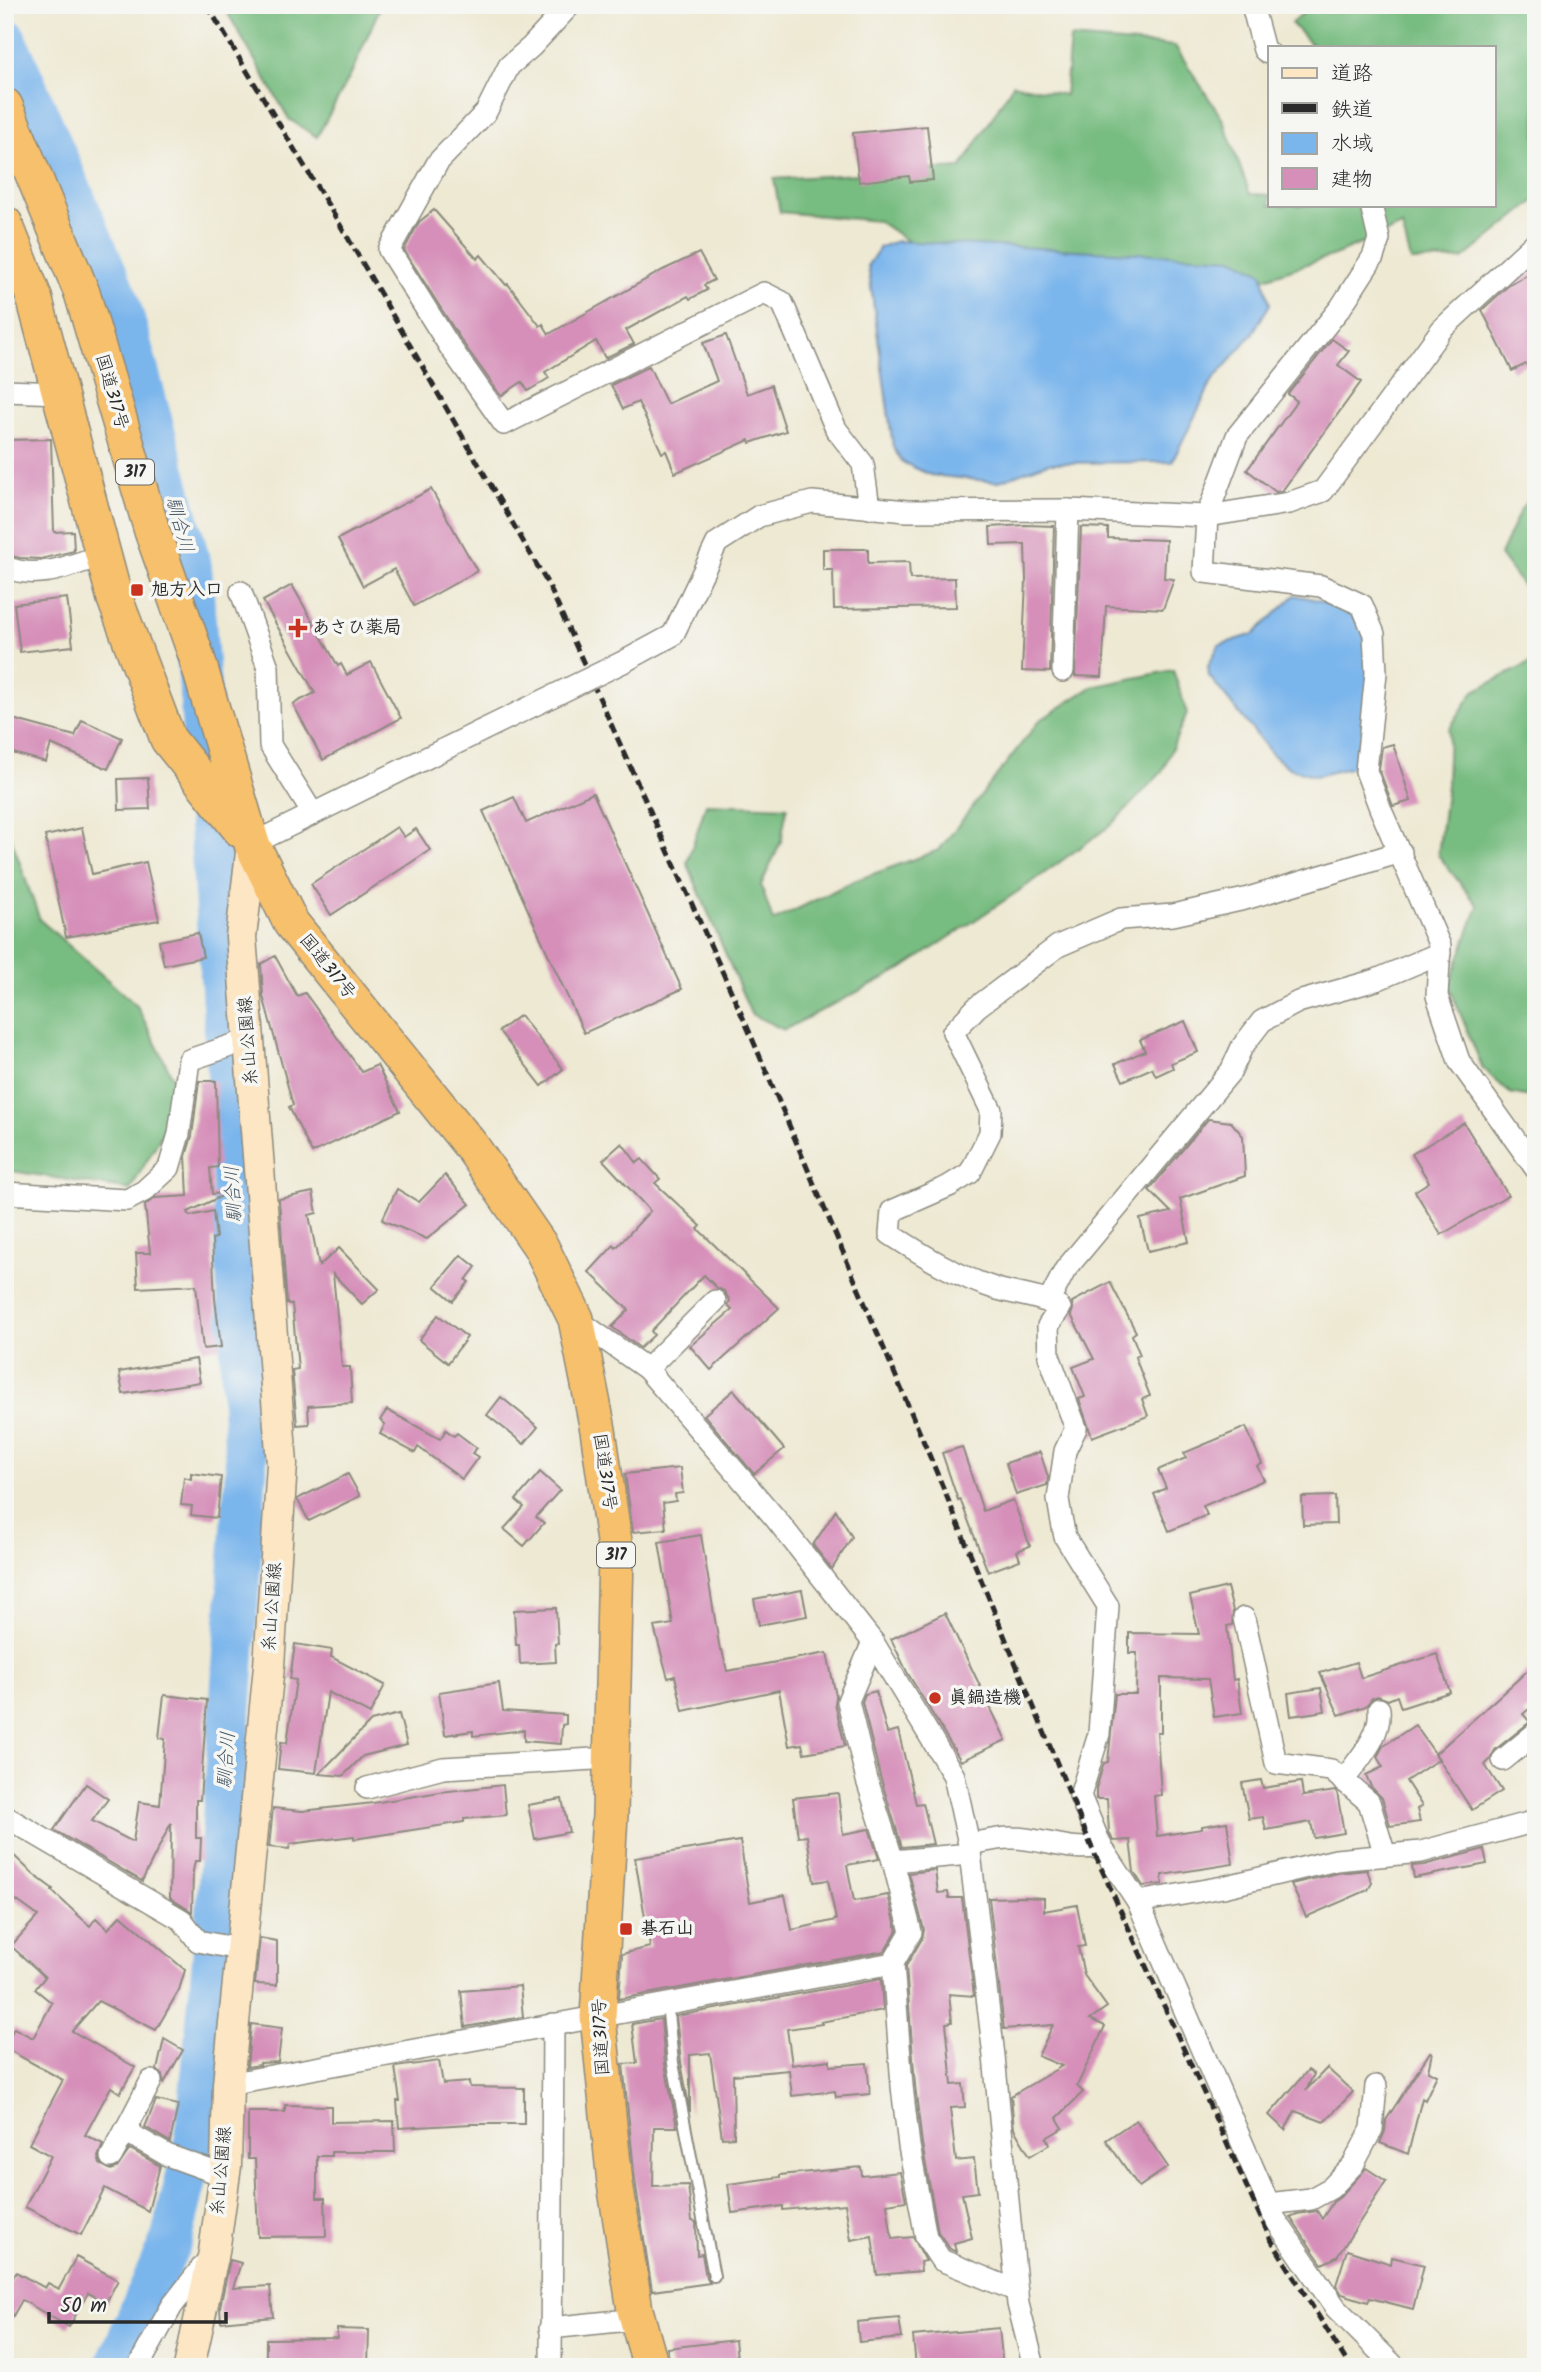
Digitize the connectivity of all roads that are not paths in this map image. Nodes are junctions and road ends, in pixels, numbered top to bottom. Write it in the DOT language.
graph roads {
  1 [pos="570,5"];
  2 [pos="1252,5"];
  3 [pos="1268,53"];
  4 [pos="5,106"];
  5 [pos="1371,206"];
  6 [pos="5,224"];
  7 [pos="1536,243"];
  8 [pos="16,279"];
  9 [pos="5,391"];
  10 [pos="60,393"];
  11 [pos="869,508"];
  12 [pos="1068,510"];
  13 [pos="1207,516"];
  14 [pos="103,555"];
  15 [pos="5,567"];
  16 [pos="241,592"];
  17 [pos="1063,670"];
  18 [pos="313,814"];
  19 [pos="252,844"];
  20 [pos="1401,852"];
  21 [pos="1440,953"];
  22 [pos="248,1040"];
  23 [pos="1536,1169"];
  24 [pos="5,1193"];
  25 [pos="715,1301"];
  26 [pos="1049,1301"];
  27 [pos="576,1319"];
  28 [pos="647,1369"];
  29 [pos="1244,1618"];
  30 [pos="873,1642"];
  31 [pos="1379,1709"];
  32 [pos="1536,1734"];
  33 [pos="611,1758"];
  34 [pos="1503,1760"];
  35 [pos="1343,1781"];
  36 [pos="367,1788"];
  37 [pos="6,1816"];
  38 [pos="1536,1821"];
  39 [pos="1101,1846"];
  40 [pos="970,1849"];
  41 [pos="1385,1855"];
  42 [pos="893,1861"];
  43 [pos="1138,1902"];
  44 [pos="243,1950"];
  45 [pos="893,1963"];
  46 [pos="667,2003"];
  47 [pos="598,2017"];
  48 [pos="553,2024"];
  49 [pos="150,2081"];
  50 [pos="228,2084"];
  51 [pos="1376,2087"];
  52 [pos="125,2131"];
  53 [pos="111,2157"];
  54 [pos="225,2176"];
  55 [pos="1268,2204"];
  56 [pos="214,2252"];
  57 [pos="714,2276"];
  58 [pos="1017,2291"];
  59 [pos="638,2319"];
  60 [pos="550,2328"];
  61 [pos="138,2367"];
  62 [pos="189,2367"];
  63 [pos="551,2367"];
  64 [pos="651,2367"];
  65 [pos="1034,2367"];
  66 [pos="1395,2367"];
  1 -- 11 [label="street"];
  2 -- 3 [label="street"];
  4 -- 19 [label="highway, 国道317号 / 317"];
  5 -- 13 [label="street"];
  6 -- 8 [label="highway, 国道317号 / 317"];
  7 -- 13 [label="street"];
  8 -- 10 [label="highway, 国道317号 / 317"];
  9 -- 10 [label="street"];
  10 -- 14 [label="highway, 国道317号 / 317"];
  11 -- 12 [label="street"];
  11 -- 18 [label="street, bridge"];
  12 -- 13 [label="street"];
  12 -- 17 [label="street"];
  13 -- 20 [label="street"];
  14 -- 15 [label="street"];
  14 -- 19 [label="highway, 国道317号 / 317"];
  16 -- 18 [label="street"];
  18 -- 19 [label="street"];
  19 -- 22 [label="main road, 糸山公園線"];
  19 -- 27 [label="highway, 国道317号 / 317"];
  20 -- 21 [label="street"];
  20 -- 26 [label="street"];
  21 -- 23 [label="street"];
  21 -- 26 [label="street"];
  22 -- 24 [label="street"];
  22 -- 44 [label="main road, 糸山公園線"];
  25 -- 28 [label="street"];
  26 -- 39 [label="street"];
  27 -- 28 [label="street"];
  27 -- 33 [label="highway, 国道317号 / 317"];
  28 -- 30 [label="street"];
  29 -- 35 [label="street"];
  30 -- 40 [label="street"];
  30 -- 42 [label="street"];
  31 -- 35 [label="street"];
  32 -- 34 [label="street"];
  33 -- 36 [label="street"];
  33 -- 47 [label="highway, 国道317号 / 317"];
  35 -- 41 [label="street"];
  37 -- 44 [label="street"];
  38 -- 41 [label="street"];
  39 -- 40 [label="street"];
  39 -- 43 [label="street"];
  40 -- 42 [label="street"];
  40 -- 58 [label="street"];
  41 -- 43 [label="street"];
  42 -- 45 [label="street"];
  43 -- 55 [label="street"];
  44 -- 50 [label="main road, 糸山公園線"];
  45 -- 46 [label="street"];
  45 -- 58 [label="street"];
  46 -- 47 [label="street"];
  46 -- 57 [label="lane"];
  47 -- 48 [label="street"];
  47 -- 59 [label="highway, 国道317号 / 317"];
  48 -- 50 [label="street"];
  48 -- 60 [label="street"];
  49 -- 52 [label="street"];
  50 -- 54 [label="main road, 糸山公園線"];
  51 -- 55 [label="street"];
  52 -- 53 [label="street"];
  52 -- 54 [label="street"];
  54 -- 56 [label="main road, 糸山公園線"];
  55 -- 66 [label="street"];
  56 -- 61 [label="street"];
  56 -- 62 [label="main road, 糸山公園線"];
  58 -- 65 [label="street"];
  59 -- 60 [label="street"];
  59 -- 64 [label="highway, 国道317号 / 317"];
  60 -- 63 [label="street"];
}
